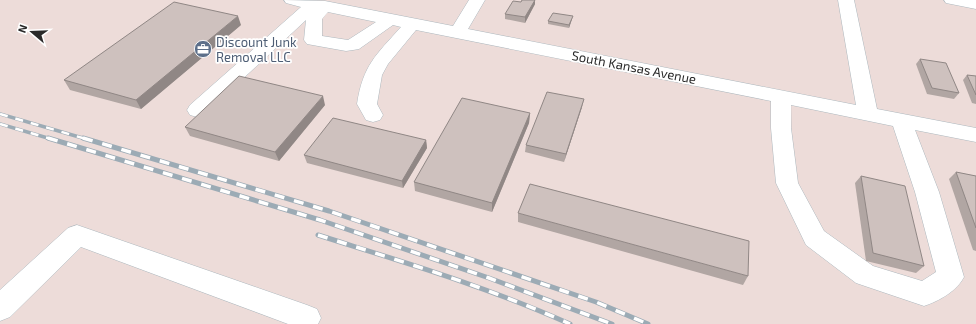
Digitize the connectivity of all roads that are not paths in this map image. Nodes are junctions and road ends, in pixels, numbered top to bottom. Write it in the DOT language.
graph roads {
  1 [pos="292,0"];
  2 [pos="477,0"];
  3 [pos="846,0"];
  4 [pos="952,0"];
  5 [pos="976,4"];
  6 [pos="319,5"];
  7 [pos="391,19"];
  8 [pos="413,23"];
  9 [pos="458,32"];
  10 [pos="781,96"];
  11 [pos="197,110"];
  12 [pos="868,113"];
  13 [pos="373,115"];
  14 [pos="901,120"];
  15 [pos="976,135"];
  16 [pos="0,308"];
  17 [pos="303,324"];
  1 -- 6 [label="street, South Kansas Avenue"];
  2 -- 9 [label="street"];
  3 -- 12 [label="street"];
  4 -- 5 [label="street"];
  6 -- 7 [label="street, South Kansas Avenue"];
  6 -- 7 [label="street"];
  6 -- 11 [label="street"];
  7 -- 8 [label="street, South Kansas Avenue"];
  8 -- 9 [label="street, South Kansas Avenue"];
  8 -- 13 [label="street"];
  9 -- 10 [label="street, South Kansas Avenue"];
  10 -- 12 [label="street, South Kansas Avenue"];
  10 -- 14 [label="street"];
  12 -- 14 [label="street, South Kansas Avenue"];
  14 -- 15 [label="street, South Kansas Avenue"];
  16 -- 17 [label="street"];
}
